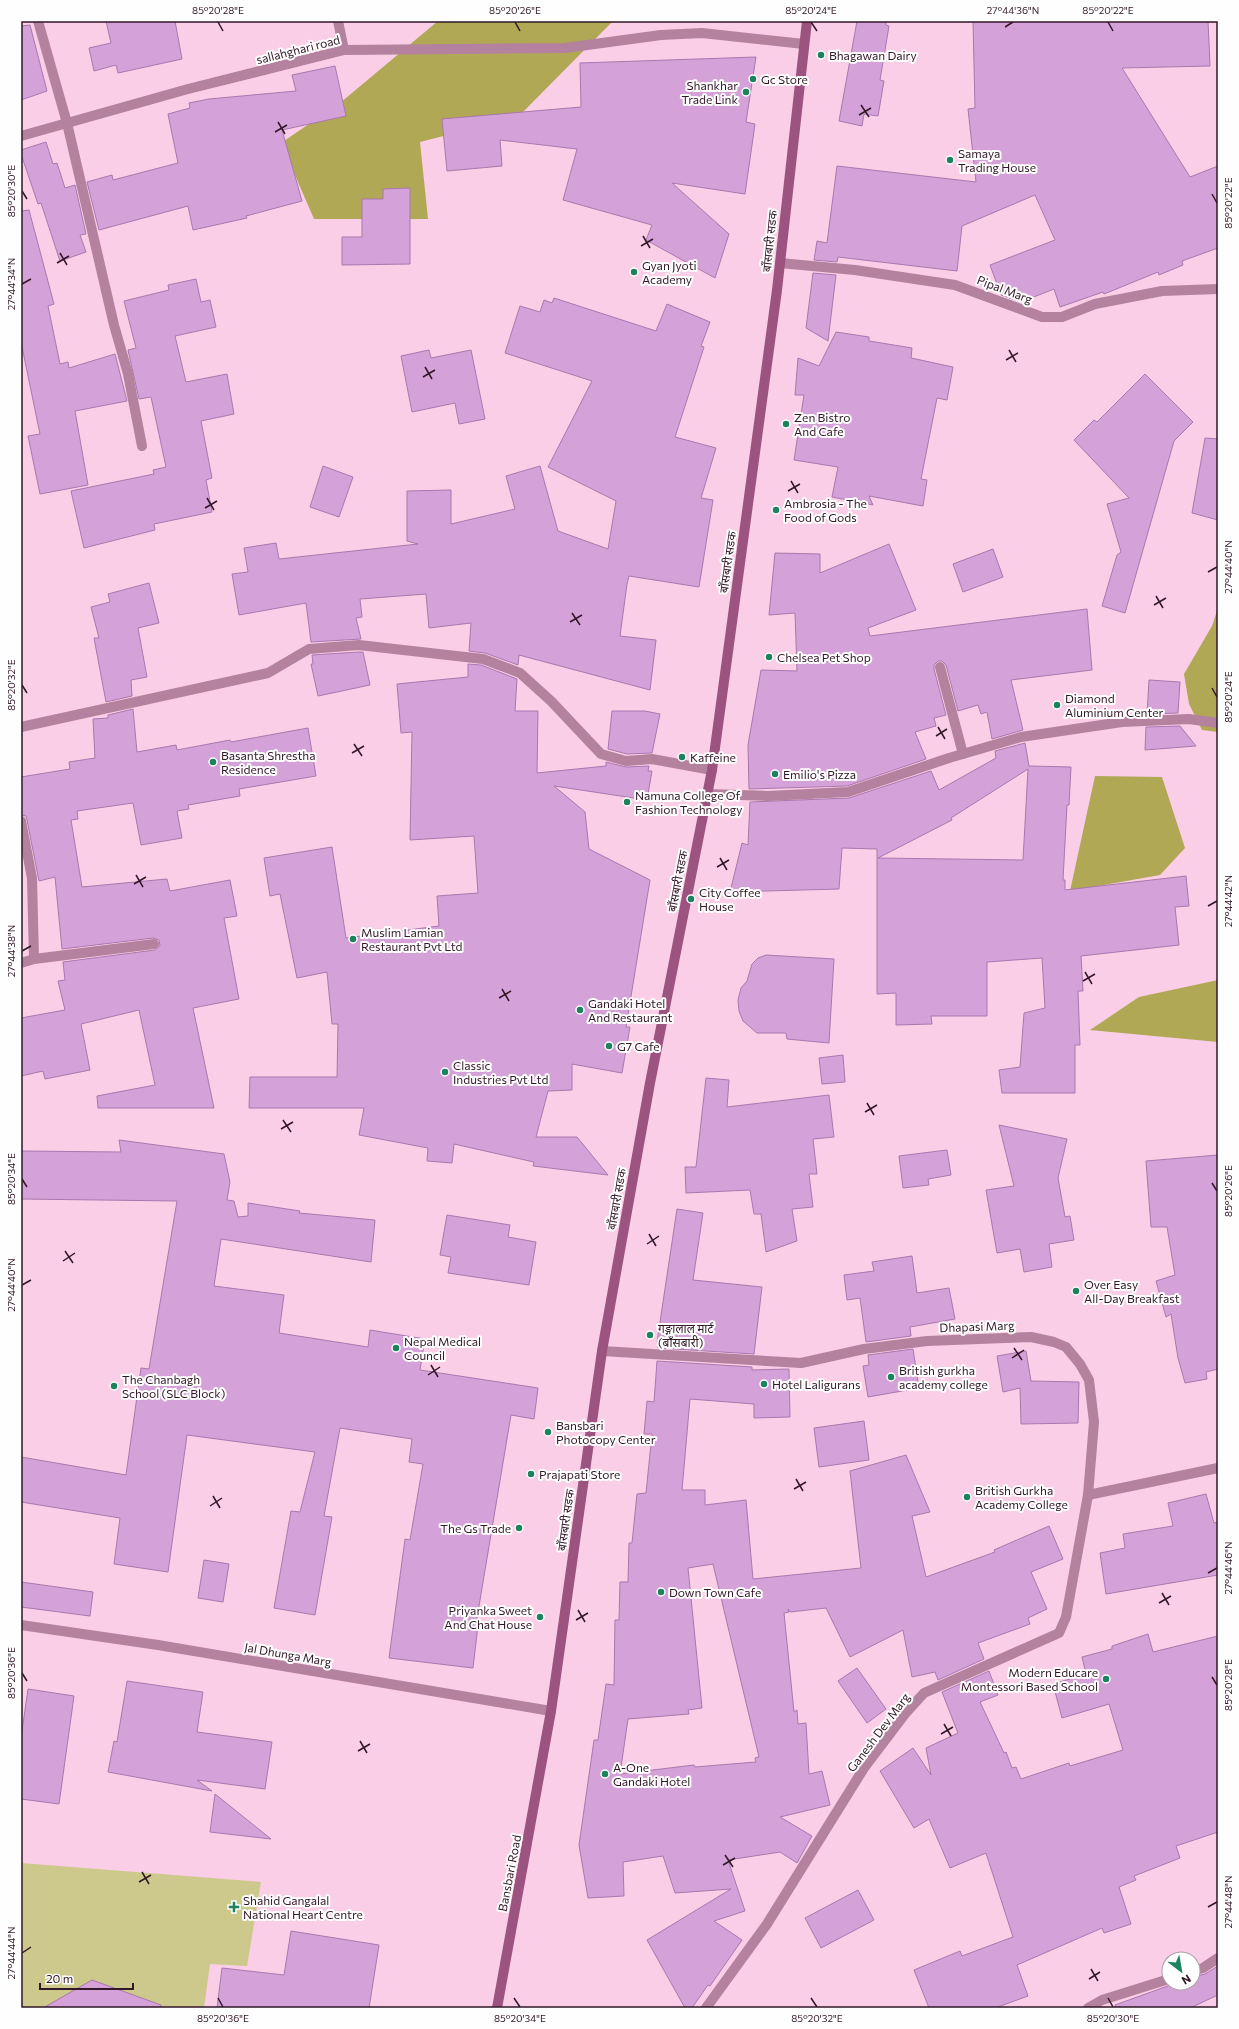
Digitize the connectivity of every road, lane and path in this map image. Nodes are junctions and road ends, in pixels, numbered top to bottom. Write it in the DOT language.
graph roads {
  1 [pos="38,21"];
  2 [pos="338,21"];
  3 [pos="807,21"];
  4 [pos="804,44"];
  5 [pos="344,50"];
  6 [pos="67,123"];
  7 [pos="21,136"];
  8 [pos="780,263"];
  9 [pos="1218,289"];
  10 [pos="142,446"];
  11 [pos="940,667"];
  12 [pos="1218,723"];
  13 [pos="21,727"];
  14 [pos="963,754"];
  15 [pos="712,770"];
  16 [pos="707,794"];
  17 [pos="21,821"];
  18 [pos="154,944"];
  19 [pos="34,959"];
  20 [pos="21,963"];
  21 [pos="602,1351"];
  22 [pos="1218,1468"];
  23 [pos="1088,1495"];
  24 [pos="21,1625"];
  25 [pos="551,1711"];
  26 [pos="546,1742"];
  27 [pos="1218,1958"];
  28 [pos="1201,1969"];
  29 [pos="1161,1982"];
  30 [pos="497,2008"];
  31 [pos="706,2008"];
  32 [pos="1088,2008"];
  1 -- 6 [label="street"];
  2 -- 5 [label="street"];
  3 -- 4 [label="main road, बाँसबारी सडक"];
  4 -- 5 [label="street, sallahghari road"];
  4 -- 8 [label="main road, बाँसबारी सडक"];
  5 -- 6 [label="street, sallahghari road"];
  6 -- 7 [label="street, sallahghari road"];
  6 -- 10 [label="street"];
  8 -- 9 [label="street, Pipal Marg"];
  8 -- 15 [label="main road, बाँसबारी सडक"];
  11 -- 14 [label="street"];
  12 -- 14 [label="street"];
  13 -- 15 [label="street"];
  14 -- 16 [label="street"];
  15 -- 16 [label="main road, बाँसबारी सडक"];
  16 -- 21 [label="main road, बाँसबारी सडक"];
  17 -- 19 [label="street"];
  18 -- 19 [label="street"];
  19 -- 20 [label="street"];
  21 -- 23 [label="street, Dhapasi Marg"];
  21 -- 25 [label="main road, बाँसबारी सडक"];
  22 -- 23 [label="street"];
  23 -- 31 [label="street, Ganesh Dev Marg"];
  24 -- 25 [label="street, Jal Dhunga Marg"];
  25 -- 26 [label="main road, बाँसबारी सडक"];
  26 -- 30 [label="main road, Bansbari Road"];
  27 -- 28 [label="street"];
  29 -- 32 [label="street"];
}
